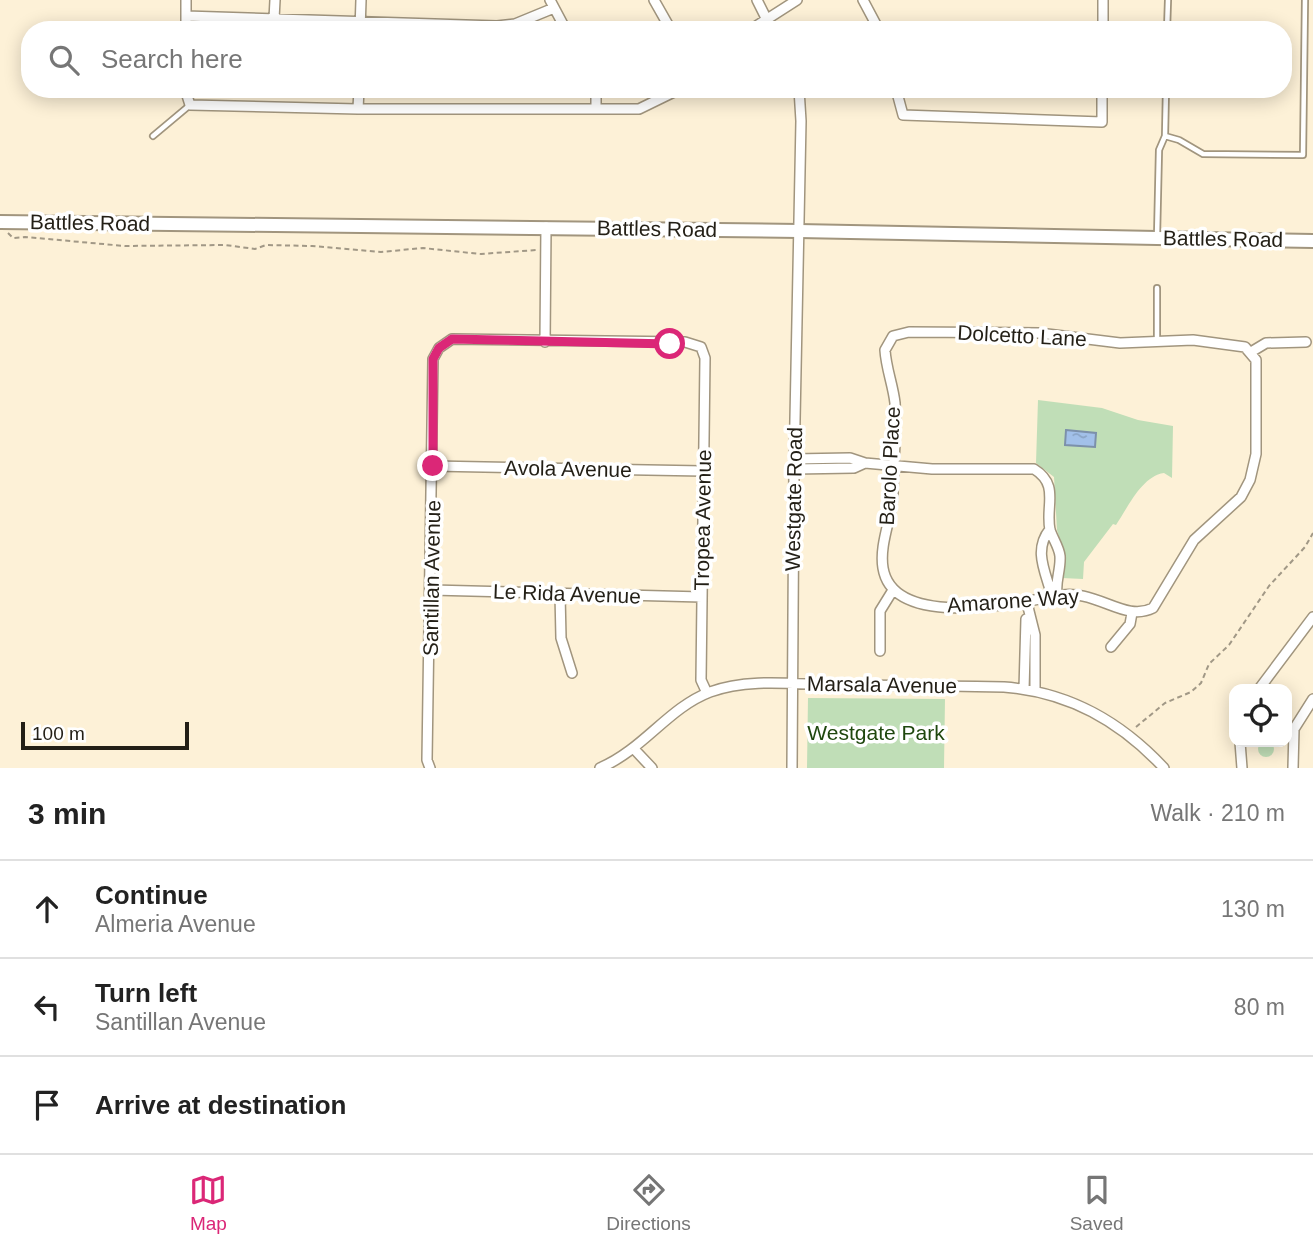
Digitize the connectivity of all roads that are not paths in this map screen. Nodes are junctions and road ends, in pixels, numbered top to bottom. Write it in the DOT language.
graph roads {
  1 [pos="186,0"];
  2 [pos="275,0"];
  3 [pos="361,0"];
  4 [pos="654,0"];
  5 [pos="757,0"];
  6 [pos="797,0"];
  7 [pos="863,0"];
  8 [pos="1103,0"];
  9 [pos="1168,0"];
  10 [pos="1305,0"];
  11 [pos="552,4"];
  12 [pos="186,16"];
  13 [pos="274,19"];
  14 [pos="767,20"];
  15 [pos="186,21"];
  16 [pos="303,21"];
  17 [pos="360,21"];
  18 [pos="521,21"];
  19 [pos="561,21"];
  20 [pos="666,21"];
  21 [pos="874,21"];
  22 [pos="1103,21"];
  23 [pos="1167,21"];
  24 [pos="188,98"];
  25 [pos="359,98"];
  26 [pos="596,98"];
  27 [pos="662,98"];
  28 [pos="800,98"];
  29 [pos="898,98"];
  30 [pos="1102,98"];
  31 [pos="1166,98"];
  32 [pos="190,105"];
  33 [pos="358,109"];
  34 [pos="596,109"];
  35 [pos="153,136"];
  36 [pos="1165,136"];
  37 [pos="3,227"];
  38 [pos="546,227"];
  39 [pos="799,231"];
  40 [pos="1157,238"];
  41 [pos="1313,241"];
  42 [pos="1157,288"];
  43 [pos="888,341"];
  44 [pos="1157,341"];
  45 [pos="545,342"];
  46 [pos="1306,342"];
  47 [pos="1251,352"];
  48 [pos="893,463"];
  49 [pos="794,464"];
  50 [pos="433,466"];
  51 [pos="703,471"];
  52 [pos="1050,529"];
  53 [pos="432,590"];
  54 [pos="893,590"];
  55 [pos="560,594"];
  56 [pos="1055,596"];
  57 [pos="702,597"];
  58 [pos="1027,603"];
  59 [pos="1132,613"];
  60 [pos="1313,617"];
  61 [pos="1111,647"];
  62 [pos="880,650"];
  63 [pos="572,673"];
  64 [pos="793,684"];
  65 [pos="1263,684"];
  66 [pos="1024,689"];
  67 [pos="1035,691"];
  68 [pos="707,693"];
  69 [pos="1313,699"];
  70 [pos="1240,747"];
  71 [pos="635,750"];
  72 [pos="430,768"];
  73 [pos="600,768"];
  74 [pos="652,768"];
  75 [pos="792,768"];
  76 [pos="1164,768"];
  77 [pos="1242,768"];
  78 [pos="1293,768"];
  1 -- 12 [label="street"];
  2 -- 13 [label="street"];
  3 -- 17 [label="street"];
  4 -- 20 [label="street"];
  5 -- 14 [label="street"];
  6 -- 14 [label="street"];
  7 -- 21 [label="street"];
  8 -- 22 [label="street"];
  9 -- 23 [label="lane"];
  10 -- 36 [label="lane"];
  11 -- 18 [label="street"];
  11 -- 19 [label="street"];
  12 -- 13 [label="street"];
  12 -- 15 [label="street"];
  13 -- 16 [label="street"];
  24 -- 32 [label="street"];
  25 -- 33 [label="street"];
  26 -- 34 [label="street"];
  27 -- 34 [label="street"];
  28 -- 39 [label="street, Westgate Road"];
  29 -- 30 [label="street"];
  31 -- 36 [label="lane"];
  32 -- 33 [label="street"];
  32 -- 35 [label="lane"];
  33 -- 34 [label="street"];
  36 -- 40 [label="lane"];
  37 -- 38 [label="street, Battles Road"];
  38 -- 39 [label="street, Battles Road"];
  38 -- 45 [label="street"];
  39 -- 40 [label="street, Battles Road"];
  39 -- 49 [label="street, Westgate Road"];
  40 -- 41 [label="street, Battles Road"];
  42 -- 44 [label="lane"];
  43 -- 44 [label="street, Dolcetto Lane"];
  43 -- 48 [label="street, Barolo Place"];
  44 -- 47 [label="street, Dolcetto Lane"];
  45 -- 50 [label="street, Santillan Avenue"];
  45 -- 51 [label="street, Tropea Avenue"];
  46 -- 47 [label="street"];
  47 -- 59 [label="street"];
  48 -- 49 [label="street"];
  48 -- 52 [label="street"];
  48 -- 54 [label="street, Barolo Place"];
  49 -- 64 [label="street, Westgate Road"];
  50 -- 51 [label="street, Avola Avenue"];
  50 -- 53 [label="street, Santillan Avenue"];
  51 -- 57 [label="street, Tropea Avenue"];
  52 -- 56 [label="street"];
  52 -- 56 [label="street"];
  53 -- 55 [label="street, Le Rida Avenue"];
  53 -- 72 [label="street, Santillan Avenue"];
  54 -- 58 [label="street, Amarone Way"];
  54 -- 62 [label="street"];
  55 -- 57 [label="street, Le Rida Avenue"];
  55 -- 63 [label="street"];
  56 -- 58 [label="street, Amarone Way"];
  56 -- 59 [label="street, Amarone Way"];
  57 -- 68 [label="street, Tropea Avenue"];
  58 -- 66 [label="street"];
  58 -- 67 [label="street"];
  59 -- 61 [label="street"];
  60 -- 65 [label="street"];
  64 -- 66 [label="street, Marsala Avenue"];
  64 -- 68 [label="street, Marsala Avenue"];
  64 -- 75 [label="street, Westgate Road"];
  66 -- 67 [label="street, Marsala Avenue"];
  67 -- 76 [label="street, Marsala Avenue"];
  68 -- 71 [label="street, Marsala Avenue"];
  69 -- 78 [label="street"];
  70 -- 77 [label="street"];
  71 -- 73 [label="street, Marsala Avenue"];
  71 -- 74 [label="street"];
}
